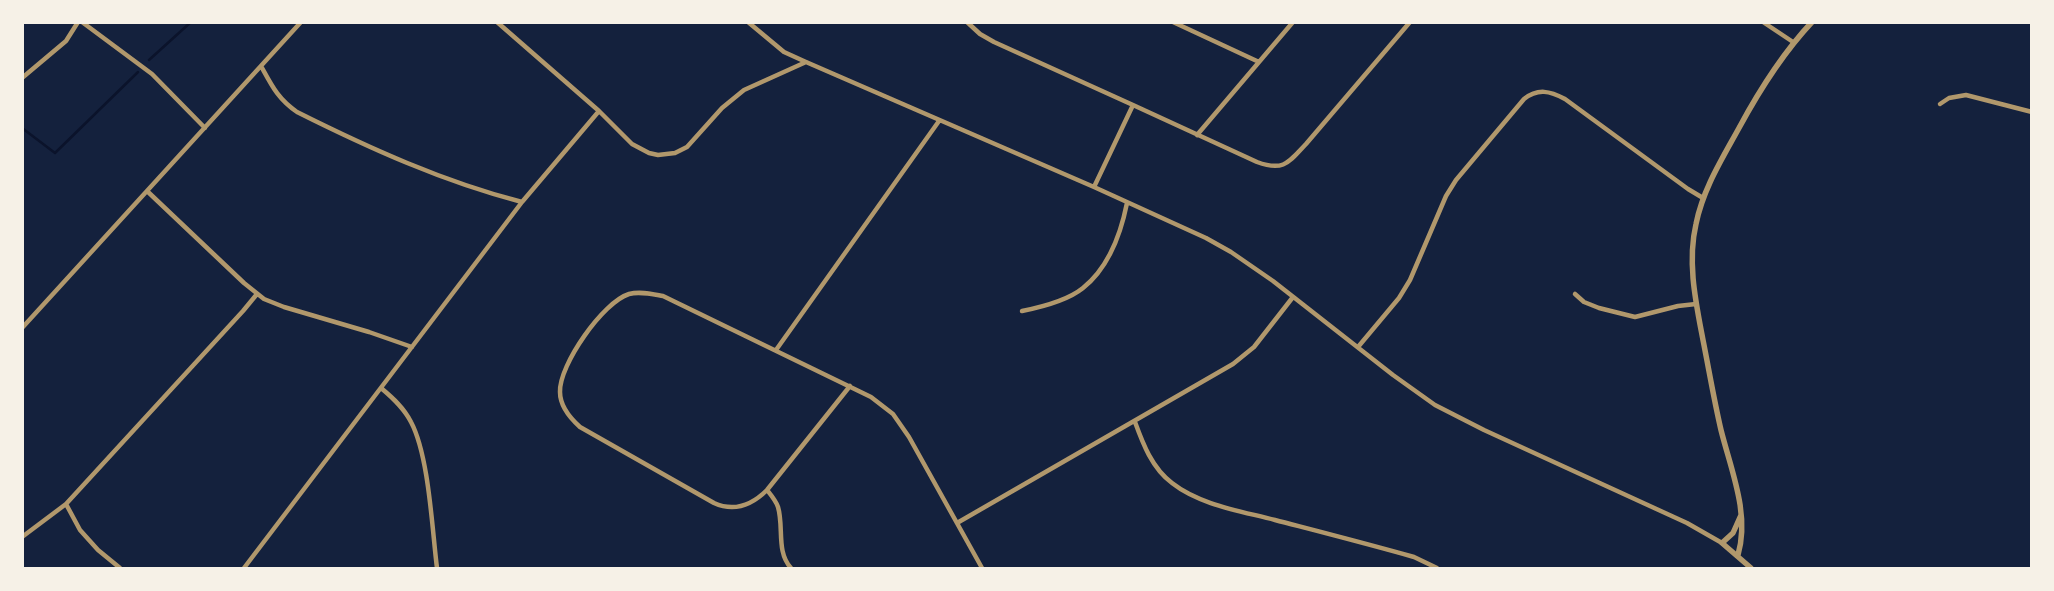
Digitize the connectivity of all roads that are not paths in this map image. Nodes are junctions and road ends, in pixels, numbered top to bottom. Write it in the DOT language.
graph roads {
  1 [pos="78,22"];
  2 [pos="82,22"];
  3 [pos="301,22"];
  4 [pos="497,22"];
  5 [pos="748,22"];
  6 [pos="967,22"];
  7 [pos="1172,22"];
  8 [pos="1293,22"];
  9 [pos="1410,22"];
  10 [pos="1763,22"];
  11 [pos="1812,22"];
  12 [pos="1793,42"];
  13 [pos="806,62"];
  14 [pos="1259,62"];
  15 [pos="261,66"];
  16 [pos="22,78"];
  17 [pos="1940,104"];
  18 [pos="1132,105"];
  19 [pos="599,111"];
  20 [pos="2032,112"];
  21 [pos="939,120"];
  22 [pos="204,128"];
  23 [pos="1197,134"];
  24 [pos="1094,187"];
  25 [pos="147,191"];
  26 [pos="1703,198"];
  27 [pos="522,202"];
  28 [pos="1127,203"];
  29 [pos="257,294"];
  30 [pos="1575,294"];
  31 [pos="1293,297"];
  32 [pos="1696,304"];
  33 [pos="1022,311"];
  34 [pos="22,328"];
  35 [pos="412,347"];
  36 [pos="1358,348"];
  37 [pos="776,350"];
  38 [pos="850,386"];
  39 [pos="381,388"];
  40 [pos="1135,422"];
  41 [pos="767,490"];
  42 [pos="66,504"];
  43 [pos="1741,513"];
  44 [pos="957,523"];
  45 [pos="22,537"];
  46 [pos="1722,543"];
  47 [pos="1738,556"];
  48 [pos="120,568"];
  49 [pos="244,568"];
  50 [pos="437,568"];
  51 [pos="791,568"];
  52 [pos="982,568"];
  53 [pos="1437,568"];
  54 [pos="1751,568"];
  1 -- 16 [label="street"];
  2 -- 22 [label="street"];
  3 -- 15 [label="street"];
  4 -- 19 [label="street"];
  5 -- 13 [label="street"];
  6 -- 18 [label="street"];
  7 -- 14 [label="street"];
  8 -- 14 [label="street"];
  9 -- 23 [label="street"];
  10 -- 12 [label="street"];
  11 -- 12 [label="street"];
  12 -- 26 [label="street"];
  13 -- 19 [label="street"];
  13 -- 21 [label="street"];
  14 -- 23 [label="street"];
  15 -- 22 [label="street"];
  15 -- 27 [label="street"];
  17 -- 20 [label="street"];
  18 -- 23 [label="street"];
  18 -- 24 [label="street"];
  19 -- 27 [label="street"];
  21 -- 24 [label="street"];
  21 -- 37 [label="street"];
  22 -- 25 [label="street"];
  24 -- 28 [label="street"];
  25 -- 29 [label="street"];
  25 -- 34 [label="street"];
  26 -- 32 [label="street"];
  26 -- 36 [label="street"];
  27 -- 35 [label="street"];
  28 -- 31 [label="street"];
  28 -- 33 [label="street"];
  29 -- 35 [label="street"];
  29 -- 42 [label="street"];
  30 -- 32 [label="street"];
  31 -- 36 [label="street"];
  31 -- 40 [label="street"];
  32 -- 43 [label="street"];
  35 -- 39 [label="street"];
  36 -- 46 [label="street"];
  37 -- 38 [label="street"];
  37 -- 41 [label="street"];
  38 -- 41 [label="street"];
  38 -- 44 [label="street"];
  39 -- 49 [label="street"];
  39 -- 50 [label="street"];
  40 -- 44 [label="street"];
  40 -- 53 [label="street"];
  41 -- 51 [label="street"];
  42 -- 45 [label="street"];
  42 -- 48 [label="street"];
  43 -- 46 [label="street"];
  43 -- 47 [label="street"];
  44 -- 52 [label="street"];
  46 -- 47 [label="street"];
  47 -- 54 [label="street"];
}
